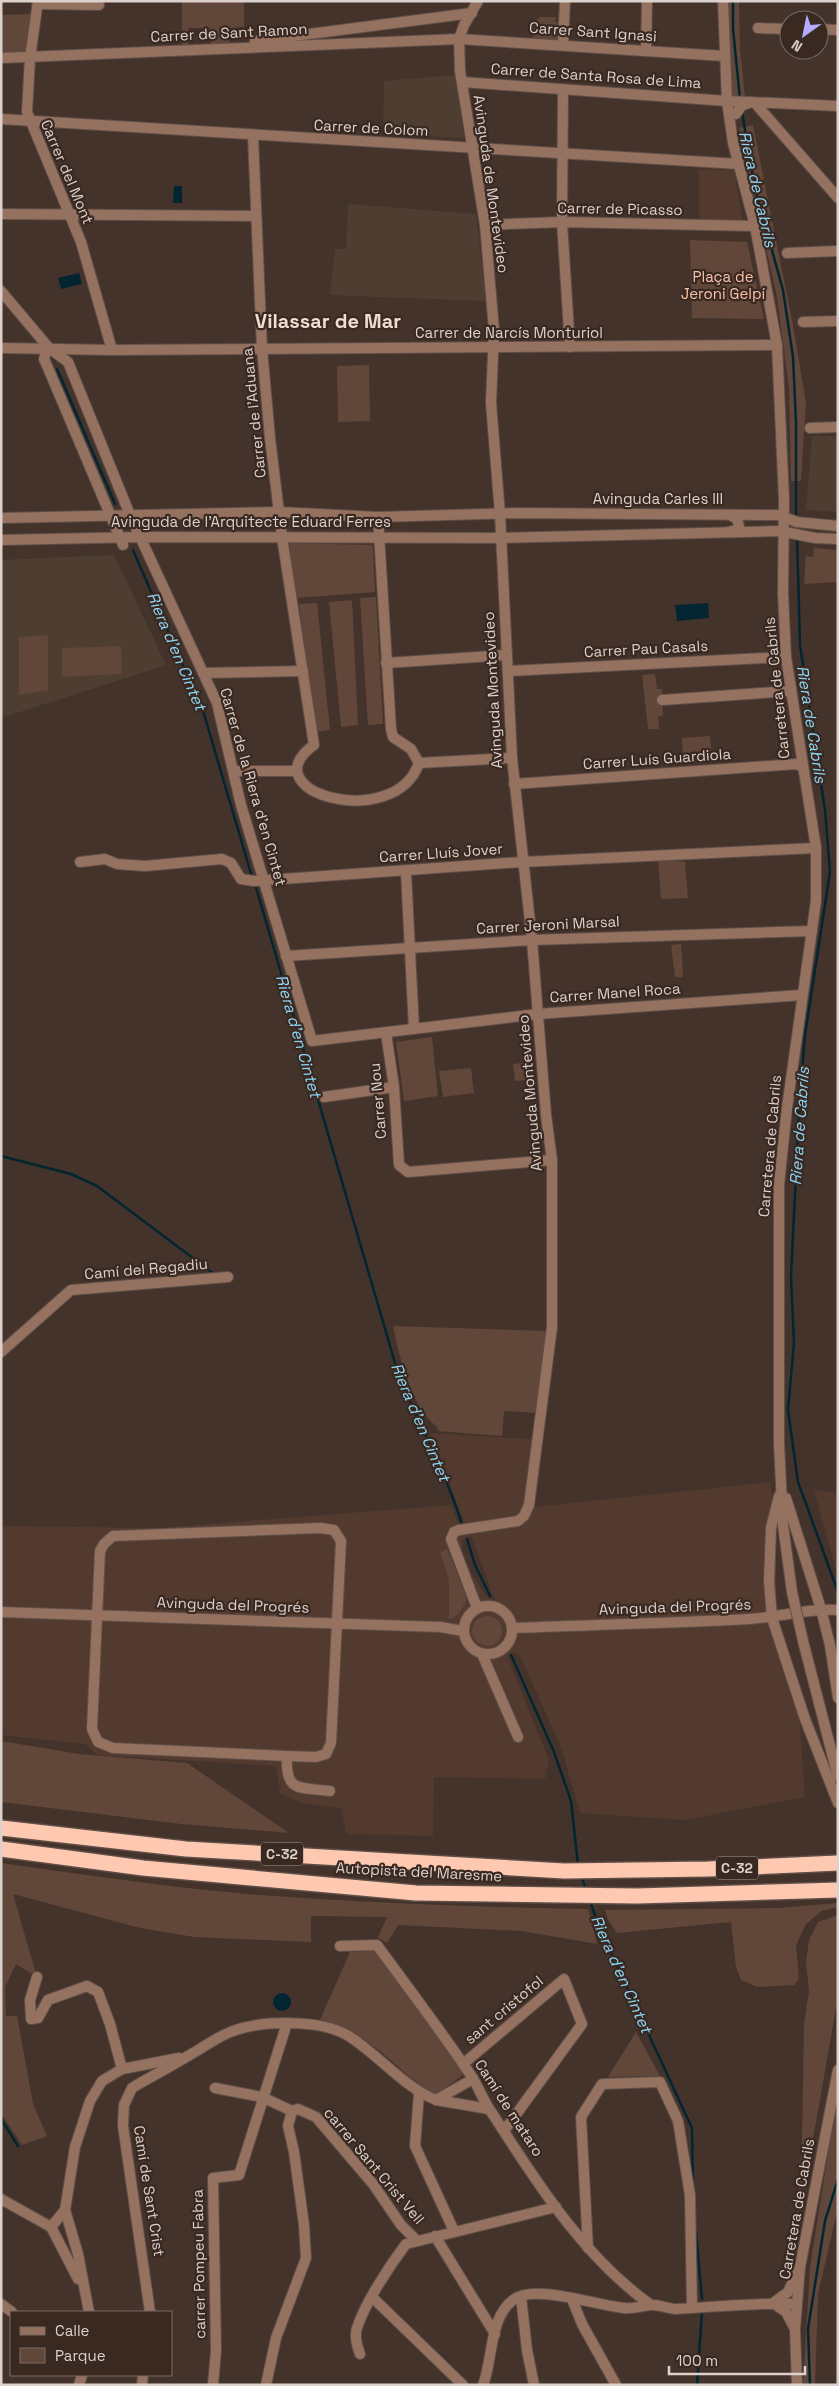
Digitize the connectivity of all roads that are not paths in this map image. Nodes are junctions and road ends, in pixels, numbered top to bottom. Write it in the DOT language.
graph roads {
  1 [pos="478,1"];
  2 [pos="565,1"];
  3 [pos="647,1"];
  4 [pos="723,1"];
  5 [pos="38,3"];
  6 [pos="99,5"];
  7 [pos="472,13"];
  8 [pos="758,28"];
  9 [pos="779,29"];
  10 [pos="459,39"];
  11 [pos="564,44"];
  12 [pos="248,47"];
  13 [pos="646,52"];
  14 [pos="724,56"];
  15 [pos="1,58"];
  16 [pos="30,58"];
  17 [pos="462,82"];
  18 [pos="563,90"];
  19 [pos="727,101"];
  20 [pos="753,103"];
  21 [pos="838,106"];
  22 [pos="729,114"];
  23 [pos="1,119"];
  24 [pos="29,121"];
  25 [pos="253,136"];
  26 [pos="472,149"];
  27 [pos="561,154"];
  28 [pos="739,164"];
  29 [pos="838,198"];
  30 [pos="1,214"];
  31 [pos="68,215"];
  32 [pos="256,216"];
  33 [pos="562,222"];
  34 [pos="485,225"];
  35 [pos="755,226"];
  36 [pos="838,251"];
  37 [pos="787,253"];
  38 [pos="1,291"];
  39 [pos="838,321"];
  40 [pos="803,322"];
  41 [pos="778,345"];
  42 [pos="570,347"];
  43 [pos="1,348"];
  44 [pos="48,348"];
  45 [pos="494,348"];
  46 [pos="262,349"];
  47 [pos="112,350"];
  48 [pos="838,427"];
  49 [pos="810,428"];
  50 [pos="279,512"];
  51 [pos="130,514"];
  52 [pos="500,514"];
  53 [pos="730,515"];
  54 [pos="110,516"];
  55 [pos="378,516"];
  56 [pos="785,516"];
  57 [pos="1,518"];
  58 [pos="813,524"];
  59 [pos="838,526"];
  60 [pos="798,531"];
  61 [pos="728,532"];
  62 [pos="282,536"];
  63 [pos="380,536"];
  64 [pos="142,537"];
  65 [pos="501,538"];
  66 [pos="838,539"];
  67 [pos="1,540"];
  68 [pos="122,541"];
  69 [pos="507,655"];
  70 [pos="786,657"];
  71 [pos="386,663"];
  72 [pos="303,671"];
  73 [pos="508,671"];
  74 [pos="204,673"];
  75 [pos="791,691"];
  76 [pos="662,700"];
  77 [pos="512,758"];
  78 [pos="419,763"];
  79 [pos="801,766"];
  80 [pos="234,771"];
  81 [pos="296,771"];
  82 [pos="514,784"];
  83 [pos="816,848"];
  84 [pos="80,862"];
  85 [pos="522,862"];
  86 [pos="406,872"];
  87 [pos="263,880"];
  88 [pos="812,931"];
  89 [pos="532,940"];
  90 [pos="409,949"];
  91 [pos="286,956"];
  92 [pos="802,995"];
  93 [pos="538,1014"];
  94 [pos="414,1029"];
  95 [pos="386,1033"];
  96 [pos="312,1041"];
  97 [pos="394,1087"];
  98 [pos="324,1096"];
  99 [pos="552,1160"];
  100 [pos="228,1277"];
  101 [pos="1,1352"];
  102 [pos="781,1485"];
  103 [pos="477,1608"];
  104 [pos="821,1609"];
  105 [pos="837,1610"];
  106 [pos="1,1612"];
  107 [pos="98,1615"];
  108 [pos="772,1618"];
  109 [pos="337,1624"];
  110 [pos="513,1628"];
  111 [pos="463,1631"];
  112 [pos="482,1654"];
  113 [pos="838,1698"];
  114 [pos="518,1737"];
  115 [pos="287,1756"];
  116 [pos="838,1777"];
  117 [pos="330,1791"];
  118 [pos="838,1803"];
  119 [pos="1,1828"];
  120 [pos="1,1849"];
  121 [pos="838,1863"];
  122 [pos="838,1890"];
  123 [pos="340,1946"];
  124 [pos="37,1977"];
  125 [pos="287,2023"];
  126 [pos="188,2057"];
  127 [pos="462,2064"];
  128 [pos="122,2069"];
  129 [pos="838,2070"];
  130 [pos="473,2078"];
  131 [pos="215,2088"];
  132 [pos="419,2093"];
  133 [pos="262,2097"];
  134 [pos="436,2100"];
  135 [pos="489,2109"];
  136 [pos="292,2110"];
  137 [pos="504,2131"];
  138 [pos="1,2199"];
  139 [pos="556,2207"];
  140 [pos="66,2210"];
  141 [pos="50,2227"];
  142 [pos="454,2231"];
  143 [pos="435,2236"];
  144 [pos="416,2240"];
  145 [pos="76,2248"];
  146 [pos="588,2248"];
  147 [pos="65,2254"];
  148 [pos="800,2267"];
  149 [pos="82,2280"];
  150 [pos="372,2297"];
  151 [pos="521,2297"];
  152 [pos="572,2299"];
  153 [pos="773,2303"];
  154 [pos="798,2304"];
  155 [pos="651,2305"];
  156 [pos="692,2308"];
  157 [pos="89,2311"];
  158 [pos="150,2311"];
  159 [pos="795,2329"];
  160 [pos="495,2334"];
  161 [pos="360,2354"];
  162 [pos="213,2385"];
  163 [pos="266,2385"];
  164 [pos="463,2385"];
  165 [pos="483,2385"];
  166 [pos="534,2385"];
  167 [pos="616,2385"];
  168 [pos="797,2385"];
  1 -- 7 [label="street"];
  2 -- 11 [label="street"];
  3 -- 13 [label="street"];
  4 -- 14 [label="street, Carretera de Cabrils"];
  5 -- 6 [label="street"];
  5 -- 16 [label="street, Carrer del Mont"];
  7 -- 10 [label="street"];
  7 -- 12 [label="street"];
  8 -- 9 [label="street"];
  10 -- 11 [label="street, Carrer Sant Ignasi"];
  10 -- 12 [label="street, Carrer de Sant Ramon"];
  10 -- 17 [label="street, Avinguda de Montevideo"];
  11 -- 13 [label="street, Carrer Sant Ignasi"];
  12 -- 16 [label="street, Carrer de Sant Ramon"];
  13 -- 14 [label="street, Carrer Sant Ignasi"];
  14 -- 19 [label="street, Carretera de Cabrils"];
  15 -- 16 [label="street, Carrer de Sant Ramon"];
  16 -- 24 [label="street, Carrer del Mont"];
  17 -- 18 [label="street, Carrer de Santa Rosa de Lima"];
  17 -- 26 [label="street, Avinguda de Montevideo"];
  18 -- 19 [label="street, Carrer de Santa Rosa de Lima"];
  18 -- 27 [label="street"];
  19 -- 20 [label="street, Carrer de Santa Rosa de Lima"];
  19 -- 22 [label="street, Carretera de Cabrils"];
  20 -- 21 [label="street, Carrer de Santa Rosa de Lima"];
  20 -- 22 [label="street"];
  20 -- 29 [label="street"];
  22 -- 28 [label="street, Carretera de Cabrils"];
  23 -- 24 [label="street, Carrer de Colom"];
  24 -- 25 [label="street, Carrer de Colom"];
  24 -- 31 [label="street, Carrer del Mont"];
  25 -- 26 [label="street, Carrer de Colom"];
  25 -- 32 [label="street, Carrer de l'Aduana"];
  26 -- 27 [label="street, Carrer de Colom"];
  26 -- 34 [label="street, Avinguda de Montevideo"];
  27 -- 28 [label="street, Carrer de Colom"];
  27 -- 33 [label="street"];
  28 -- 35 [label="street, Carretera de Cabrils"];
  30 -- 31 [label="street"];
  31 -- 32 [label="street"];
  31 -- 47 [label="street, Carrer del Mont"];
  32 -- 46 [label="street, Carrer de l'Aduana"];
  33 -- 34 [label="street, Carrer de Picasso"];
  33 -- 35 [label="street, Carrer de Picasso"];
  33 -- 42 [label="street"];
  34 -- 45 [label="street, Avinguda de Montevideo"];
  35 -- 41 [label="street, Carretera de Cabrils"];
  36 -- 37 [label="street"];
  38 -- 44 [label="street, Carrer de la Riera d'en Cintet"];
  39 -- 40 [label="street"];
  41 -- 42 [label="street, Carrer de Narcís Monturiol"];
  41 -- 56 [label="street, Carretera de Cabrils"];
  42 -- 45 [label="street, Carrer de Narcís Monturiol"];
  43 -- 44 [label="street, Carrer de Narcís Monturiol"];
  44 -- 47 [label="street, Carrer de Narcís Monturiol"];
  44 -- 51 [label="street, Carrer de la Riera d'en Cintet"];
  44 -- 54 [label="street"];
  45 -- 46 [label="street, Carrer de Narcís Monturiol"];
  45 -- 52 [label="street, Avinguda de Montevideo"];
  46 -- 47 [label="street, Carrer de Narcís Monturiol"];
  46 -- 50 [label="street, Carrer de l'Aduana"];
  48 -- 49 [label="street"];
  50 -- 51 [label="street, Avinguda de l'Arquitecte Eduard Ferres"];
  50 -- 55 [label="street, Avinguda de l'Arquitecte Eduard Ferres"];
  50 -- 62 [label="street, Carrer de l'Aduana"];
  51 -- 54 [label="street, Avinguda de l'Arquitecte Eduard Ferres"];
  51 -- 64 [label="street, Carrer de la Riera d'en Cintet"];
  52 -- 53 [label="street, Avinguda Carles III"];
  52 -- 55 [label="street, Avinguda de l'Arquitecte Eduard Ferres"];
  52 -- 65 [label="street, Avinguda Montevideo"];
  53 -- 56 [label="street, Avinguda Carles III"];
  53 -- 61 [label="street"];
  54 -- 57 [label="street, Avinguda de l'Arquitecte Eduard Ferres"];
  54 -- 68 [label="street"];
  55 -- 63 [label="street"];
  56 -- 58 [label="street, Avinguda Carles III"];
  56 -- 60 [label="street, Carretera de Cabrils"];
  58 -- 59 [label="street"];
  58 -- 60 [label="street"];
  60 -- 61 [label="street"];
  60 -- 66 [label="street"];
  60 -- 70 [label="street, Carretera de Cabrils"];
  61 -- 65 [label="street"];
  62 -- 63 [label="street, Avinguda de l'Arquitecte Eduard Ferres"];
  62 -- 64 [label="street, Avinguda de l'Arquitecte Eduard Ferres"];
  62 -- 72 [label="street, Carrer de l'Aduana"];
  63 -- 65 [label="street, Avinguda de l'Arquitecte Eduard Ferres"];
  63 -- 71 [label="street"];
  64 -- 68 [label="street, Avinguda de l'Arquitecte Eduard Ferres"];
  64 -- 74 [label="street, Carrer de la Riera d'en Cintet"];
  65 -- 69 [label="street, Avinguda Montevideo"];
  67 -- 68 [label="street, Avinguda de l'Arquitecte Eduard Ferres"];
  69 -- 71 [label="street"];
  69 -- 73 [label="street, Avinguda Montevideo"];
  70 -- 73 [label="street, Carrer Pau Casals"];
  70 -- 75 [label="street, Carretera de Cabrils"];
  71 -- 78 [label="street"];
  72 -- 74 [label="street"];
  72 -- 81 [label="street, Carrer de l'Aduana"];
  73 -- 77 [label="street, Avinguda Montevideo"];
  74 -- 80 [label="street, Carrer de la Riera d'en Cintet"];
  75 -- 76 [label="street"];
  75 -- 79 [label="street, Carretera de Cabrils"];
  77 -- 78 [label="street"];
  77 -- 82 [label="street, Avinguda Montevideo"];
  78 -- 81 [label="street"];
  79 -- 82 [label="street, Carrer Luís Guardiola"];
  79 -- 83 [label="street, Carretera de Cabrils"];
  80 -- 81 [label="street"];
  80 -- 87 [label="street, Carrer de la Riera d'en Cintet"];
  82 -- 85 [label="street, Avinguda Montevideo"];
  83 -- 85 [label="street, Carrer Lluís Jover"];
  83 -- 88 [label="street, Carretera de Cabrils"];
  84 -- 87 [label="street, Carrer Lluís Jover"];
  85 -- 86 [label="street, Carrer Lluís Jover"];
  85 -- 89 [label="street, Avinguda Montevideo"];
  86 -- 87 [label="street, Carrer Lluís Jover"];
  86 -- 90 [label="street"];
  87 -- 91 [label="street, Carrer de la Riera d'en Cintet"];
  88 -- 89 [label="street, Carrer Jeroni Marsal"];
  88 -- 92 [label="street, Carretera de Cabrils"];
  89 -- 90 [label="street, Carrer Jeroni Marsal"];
  89 -- 93 [label="street, Avinguda Montevideo"];
  90 -- 91 [label="street, Carrer Jeroni Marsal"];
  90 -- 94 [label="street"];
  91 -- 96 [label="street, Carrer de la Riera d'en Cintet"];
  92 -- 93 [label="street, Carrer Manel Roca"];
  92 -- 102 [label="street, Carretera de Cabrils"];
  93 -- 94 [label="street, Carrer Manel Roca"];
  93 -- 99 [label="street, Avinguda Montevideo"];
  94 -- 95 [label="street, Carrer Manel Roca"];
  95 -- 96 [label="street, Carrer Manel Roca"];
  95 -- 97 [label="street, Carrer Nou"];
  97 -- 98 [label="street"];
  97 -- 99 [label="street, Carrer Nou"];
  99 -- 103 [label="street, Avinguda Montevideo"];
  100 -- 101 [label="street, Camí del Regadiu"];
  102 -- 104 [label="street"];
  102 -- 108 [label="street"];
  102 -- 116 [label="street, Carretera de Cabrils, bridge"];
  103 -- 110 [label="street"];
  103 -- 111 [label="street"];
  104 -- 105 [label="street, Avinguda del Progrés"];
  104 -- 108 [label="street, Avinguda del Progrés"];
  104 -- 113 [label="street"];
  106 -- 107 [label="street, Avinguda del Progrés"];
  107 -- 109 [label="street, Avinguda del Progrés"];
  107 -- 109 [label="street"];
  107 -- 115 [label="street"];
  108 -- 110 [label="street, Avinguda del Progrés"];
  108 -- 118 [label="street"];
  109 -- 111 [label="street, Avinguda del Progrés"];
  109 -- 115 [label="street"];
  110 -- 112 [label="street"];
  111 -- 112 [label="street"];
  112 -- 114 [label="street"];
  115 -- 117 [label="street"];
  119 -- 121 [label="highway, Autopista del Maresme / C-32"];
  120 -- 122 [label="highway, Autopista del Maresme / C-32"];
  123 -- 127 [label="street, Camí de mataro"];
  124 -- 128 [label="street"];
  125 -- 126 [label="street, Camí de Sant Crist"];
  125 -- 132 [label="street, Camí de Sant Crist"];
  125 -- 133 [label="street, carrer Pompeu Fabra"];
  126 -- 128 [label="street"];
  126 -- 158 [label="street, Camí de Sant Crist"];
  127 -- 130 [label="street, Camí de mataro"];
  127 -- 137 [label="street, sant cristofol"];
  128 -- 140 [label="street"];
  129 -- 148 [label="street, Carretera de Cabrils"];
  130 -- 134 [label="street"];
  130 -- 135 [label="street, Camí de mataro"];
  131 -- 133 [label="street, carrer Sant Crist Vell"];
  132 -- 134 [label="street, Camí de Sant Crist"];
  132 -- 142 [label="street"];
  133 -- 136 [label="street, carrer Sant Crist Vell"];
  133 -- 162 [label="street, carrer Pompeu Fabra"];
  134 -- 135 [label="street, Camí de Sant Crist"];
  135 -- 137 [label="street, Camí de mataro"];
  136 -- 144 [label="street, carrer Sant Crist Vell"];
  136 -- 163 [label="street"];
  137 -- 139 [label="street, Camí de mataro"];
  138 -- 141 [label="street"];
  139 -- 142 [label="street"];
  139 -- 146 [label="street, Camí de mataro"];
  140 -- 141 [label="street"];
  140 -- 145 [label="street"];
  141 -- 147 [label="street"];
  142 -- 143 [label="street"];
  143 -- 144 [label="street"];
  143 -- 160 [label="street"];
  144 -- 150 [label="street"];
  145 -- 147 [label="street"];
  145 -- 149 [label="street"];
  146 -- 155 [label="street, Camí de mataro"];
  146 -- 156 [label="street"];
  147 -- 149 [label="street"];
  148 -- 153 [label="street"];
  148 -- 154 [label="street, Carretera de Cabrils"];
  149 -- 157 [label="street"];
  150 -- 161 [label="street"];
  150 -- 164 [label="street"];
  151 -- 152 [label="street"];
  151 -- 160 [label="street"];
  151 -- 166 [label="street"];
  152 -- 155 [label="street"];
  152 -- 167 [label="street"];
  153 -- 154 [label="street"];
  153 -- 156 [label="street"];
  153 -- 159 [label="street"];
  154 -- 159 [label="street, Carretera de Cabrils"];
  155 -- 156 [label="street"];
  159 -- 168 [label="street, Carretera de Cabrils"];
  160 -- 165 [label="street"];
}
